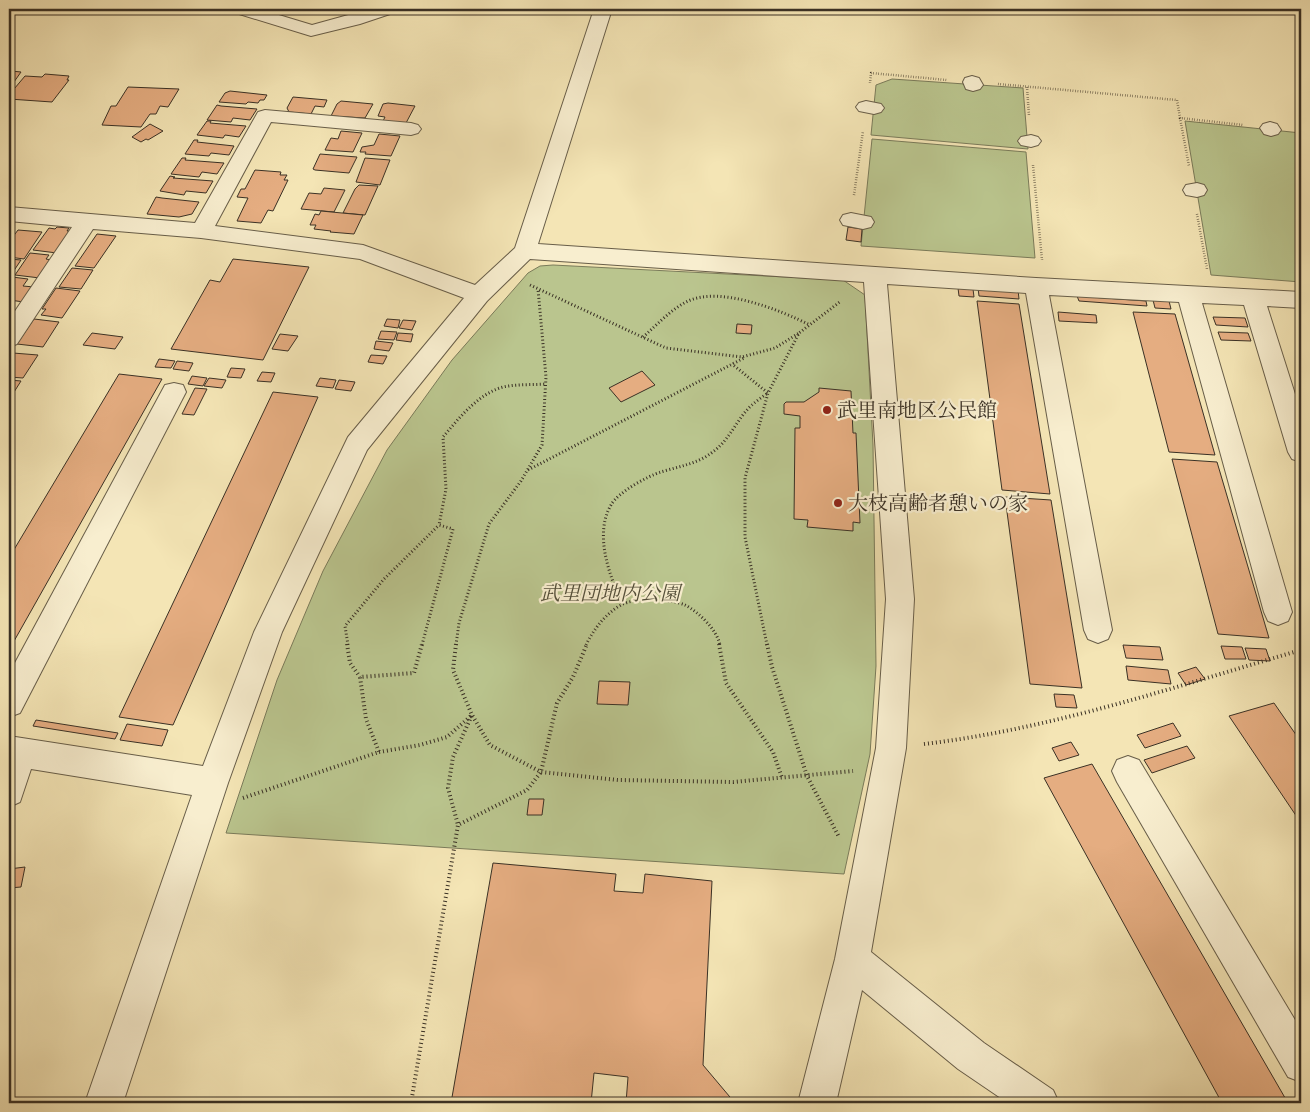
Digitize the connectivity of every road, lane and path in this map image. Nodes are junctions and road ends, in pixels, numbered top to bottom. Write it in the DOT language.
graph roads {
  1 [pos="242,9"];
  2 [pos="387,9"];
  3 [pos="603,9"];
  4 [pos="1027,87"];
  5 [pos="411,129"];
  6 [pos="1270,129"];
  7 [pos="854,194"];
  8 [pos="11,218"];
  9 [pos="87,221"];
  10 [pos="201,231"];
  11 [pos="526,251"];
  12 [pos="502,273"];
  13 [pos="875,275"];
  14 [pos="1040,286"];
  15 [pos="538,289"];
  16 [pos="1188,293"];
  17 [pos="479,295"];
  18 [pos="1253,297"];
  19 [pos="1301,300"];
  20 [pos="810,325"];
  21 [pos="799,333"];
  22 [pos="643,337"];
  23 [pos="9,338"];
  24 [pos="752,354"];
  25 [pos="732,364"];
  26 [pos="546,384"];
  27 [pos="174,392"];
  28 [pos="768,393"];
  29 [pos="1301,452"];
  30 [pos="528,470"];
  31 [pos="439,525"];
  32 [pos="622,604"];
  33 [pos="1278,612"];
  34 [pos="1098,630"];
  35 [pos="1301,650"];
  36 [pos="360,677"];
  37 [pos="9,702"];
  38 [pos="472,715"];
  39 [pos="379,752"];
  40 [pos="14,753"];
  41 [pos="889,758"];
  42 [pos="541,772"];
  43 [pos="1128,772"];
  44 [pos="807,776"];
  45 [pos="782,778"];
  46 [pos="9,791"];
  47 [pos="207,797"];
  48 [pos="458,825"];
  49 [pos="867,879"];
  50 [pos="852,959"];
  51 [pos="1301,1064"];
  52 [pos="104,1103"];
  53 [pos="411,1103"];
  54 [pos="817,1103"];
  55 [pos="1040,1103"];
  1 -- 2 [label="street"];
  3 -- 11 [label="street"];
  4 -- 6 [label="path"];
  4 -- 7 [label="path"];
  4 -- 14 [label="path"];
  5 -- 10 [label="street"];
  8 -- 9 [label="street"];
  9 -- 10 [label="street"];
  9 -- 23 [label="street"];
  10 -- 17 [label="street"];
  11 -- 12 [label="street"];
  11 -- 13 [label="street"];
  12 -- 15 [label="path"];
  12 -- 17 [label="street"];
  13 -- 14 [label="street"];
  13 -- 20 [label="path"];
  13 -- 41 [label="street"];
  14 -- 16 [label="street"];
  14 -- 34 [label="street"];
  15 -- 22 [label="path"];
  15 -- 26 [label="path"];
  16 -- 18 [label="street"];
  16 -- 33 [label="street"];
  17 -- 47 [label="street"];
  18 -- 19 [label="street"];
  18 -- 29 [label="street"];
  20 -- 21 [label="path"];
  20 -- 22 [label="path"];
  21 -- 24 [label="path"];
  21 -- 28 [label="path"];
  22 -- 24 [label="path"];
  24 -- 25 [label="path"];
  25 -- 28 [label="path"];
  25 -- 30 [label="path"];
  26 -- 30 [label="path"];
  26 -- 31 [label="path"];
  27 -- 37 [label="street"];
  28 -- 32 [label="path"];
  28 -- 44 [label="path"];
  30 -- 38 [label="path"];
  31 -- 36 [label="path"];
  31 -- 36 [label="path"];
  32 -- 42 [label="path"];
  32 -- 45 [label="path"];
  35 -- 41 [label="path"];
  36 -- 39 [label="path"];
  38 -- 39 [label="path"];
  38 -- 42 [label="path"];
  38 -- 48 [label="path"];
  39 -- 47 [label="path"];
  40 -- 46 [label="street"];
  40 -- 47 [label="street"];
  41 -- 44 [label="path"];
  41 -- 49 [label="street"];
  42 -- 45 [label="path"];
  42 -- 48 [label="path"];
  43 -- 51 [label="street"];
  44 -- 45 [label="path"];
  44 -- 49 [label="path"];
  47 -- 52 [label="street"];
  48 -- 53 [label="path"];
  49 -- 50 [label="street"];
  50 -- 54 [label="street"];
  50 -- 55 [label="street"];
}
